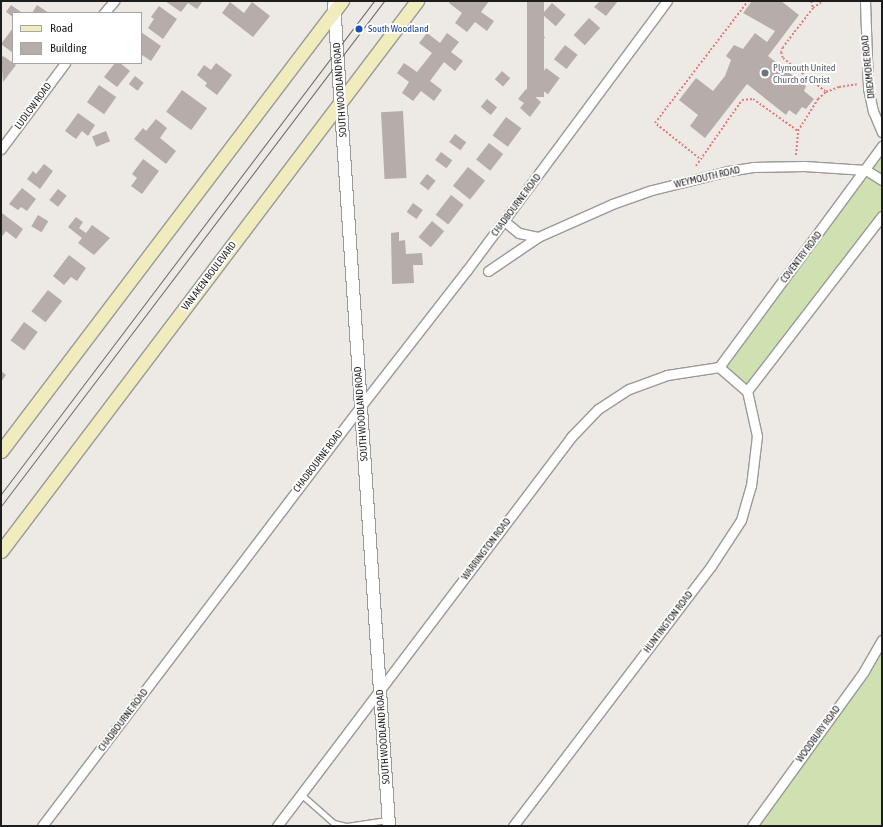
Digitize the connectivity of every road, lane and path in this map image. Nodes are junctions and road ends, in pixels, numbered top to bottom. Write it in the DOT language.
graph roads {
  1 [pos="113,1"];
  2 [pos="417,1"];
  3 [pos="667,1"];
  4 [pos="748,1"];
  5 [pos="811,1"];
  6 [pos="823,1"];
  7 [pos="865,1"];
  8 [pos="337,4"];
  9 [pos="813,8"];
  10 [pos="105,12"];
  11 [pos="64,64"];
  12 [pos="857,84"];
  13 [pos="826,92"];
  14 [pos="341,100"];
  15 [pos="798,131"];
  16 [pos="882,132"];
  17 [pos="882,146"];
  18 [pos="1,149"];
  19 [pos="796,155"];
  20 [pos="699,158"];
  21 [pos="696,166"];
  22 [pos="866,170"];
  23 [pos="882,180"];
  24 [pos="882,216"];
  25 [pos="504,222"];
  26 [pos="538,237"];
  27 [pos="488,271"];
  28 [pos="719,367"];
  29 [pos="748,391"];
  30 [pos="361,406"];
  31 [pos="1,451"];
  32 [pos="1,551"];
  33 [pos="882,640"];
  34 [pos="380,690"];
  35 [pos="301,794"];
  36 [pos="389,823"];
  37 [pos="42,826"];
  38 [pos="277,826"];
  39 [pos="347,826"];
  40 [pos="513,826"];
  41 [pos="752,826"];
  1 -- 10 [label="street"];
  2 -- 14 [label="main road, VAN AKEN BOULEVARD"];
  3 -- 25 [label="street, CHADBOURNE ROAD"];
  4 -- 20 [label="path"];
  5 -- 9 [label="path"];
  6 -- 9 [label="path"];
  7 -- 16 [label="street, DREXMORE ROAD"];
  8 -- 14 [label="street, SOUTH WOODLAND ROAD"];
  8 -- 31 [label="main road"];
  9 -- 13 [label="path"];
  11 -- 18 [label="street, LUDLOW ROAD"];
  12 -- 13 [label="path"];
  13 -- 15 [label="path"];
  14 -- 30 [label="street, SOUTH WOODLAND ROAD"];
  14 -- 32 [label="main road, VAN AKEN BOULEVARD"];
  15 -- 19 [label="path"];
  15 -- 20 [label="path"];
  17 -- 22 [label="street, COVENTRY ROAD"];
  20 -- 21 [label="path"];
  22 -- 23 [label="street, WEYMOUTH ROAD"];
  22 -- 26 [label="street, WEYMOUTH ROAD"];
  22 -- 28 [label="street, COVENTRY ROAD"];
  24 -- 29 [label="street"];
  25 -- 26 [label="street"];
  25 -- 30 [label="street, CHADBOURNE ROAD"];
  26 -- 27 [label="street, WEYMOUTH ROAD"];
  28 -- 29 [label="street"];
  28 -- 34 [label="street, WARRINGTON ROAD"];
  29 -- 40 [label="street, HUNTINGTON ROAD"];
  30 -- 34 [label="street, SOUTH WOODLAND ROAD"];
  30 -- 37 [label="street, CHADBOURNE ROAD"];
  33 -- 41 [label="street, WOODBURY ROAD"];
  34 -- 35 [label="street, WARRINGTON ROAD"];
  34 -- 36 [label="street, SOUTH WOODLAND ROAD"];
  35 -- 38 [label="street, WARRINGTON ROAD"];
  35 -- 39 [label="lane"];
  36 -- 39 [label="lane"];
}
